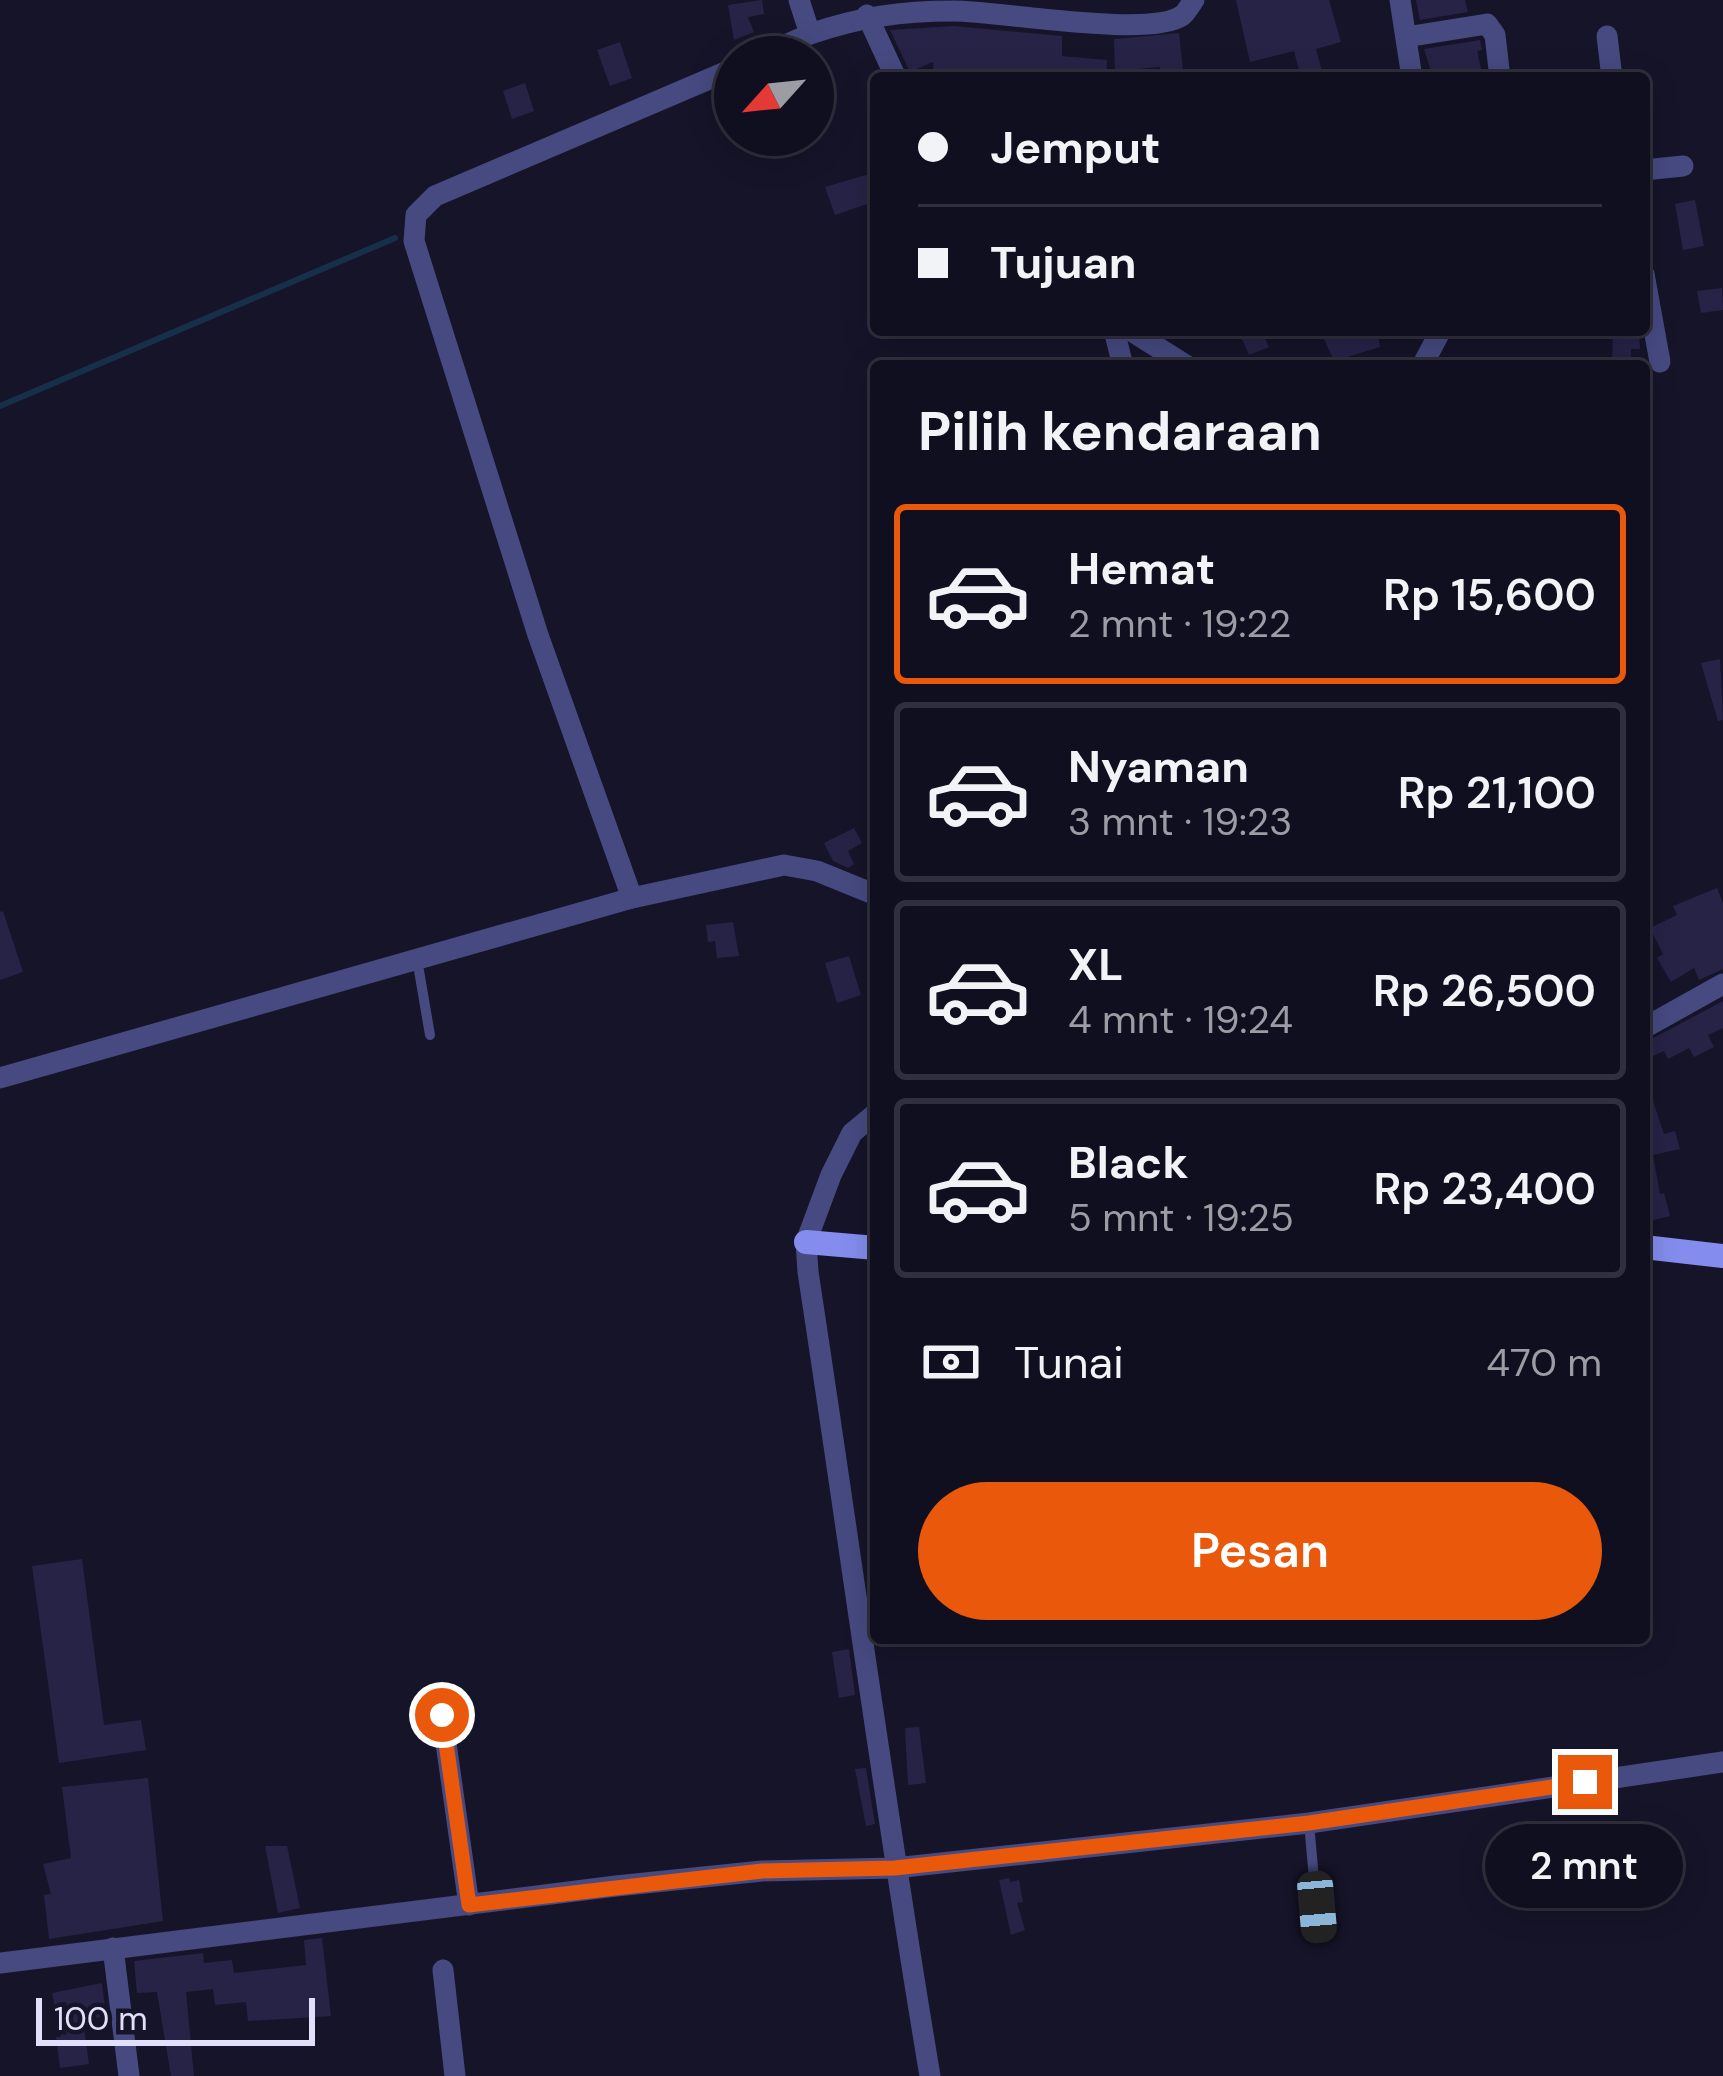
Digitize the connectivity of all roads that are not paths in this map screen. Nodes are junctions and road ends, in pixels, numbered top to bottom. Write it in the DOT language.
graph roads {
  1 [pos="800,0"];
  2 [pos="1194,0"];
  3 [pos="1400,0"];
  4 [pos="868,15"];
  5 [pos="810,34"];
  6 [pos="805,36"];
  7 [pos="1607,36"];
  8 [pos="1406,37"];
  9 [pos="893,72"];
  10 [pos="1411,72"];
  11 [pos="1499,72"];
  12 [pos="1611,72"];
  13 [pos="714,77"];
  14 [pos="1683,166"];
  15 [pos="1650,169"];
  16 [pos="1650,307"];
  17 [pos="1140,336"];
  18 [pos="1178,360"];
  19 [pos="1660,362"];
  20 [pos="870,893"];
  21 [pos="632,898"];
  22 [pos="417,959"];
  23 [pos="1723,984"];
  24 [pos="1650,1025"];
  25 [pos="430,1035"];
  26 [pos="0,1078"];
  27 [pos="870,1118"];
  28 [pos="806,1242"];
  29 [pos="870,1247"];
  30 [pos="1650,1248"];
  31 [pos="1723,1256"];
  32 [pos="442,1715"];
  33 [pos="1723,1762"];
  34 [pos="1309,1823"];
  35 [pos="895,1868"];
  36 [pos="469,1905"];
  37 [pos="1319,1935"];
  38 [pos="113,1948"];
  39 [pos="0,1963"];
  40 [pos="443,1970"];
  41 [pos="129,2076"];
  42 [pos="455,2076"];
  43 [pos="929,2076"];
  1 -- 5 [label="street"];
  2 -- 4 [label="street"];
  3 -- 8 [label="street"];
  4 -- 5 [label="street"];
  4 -- 9 [label="street"];
  5 -- 6 [label="street"];
  7 -- 12 [label="street"];
  8 -- 10 [label="street"];
  8 -- 11 [label="street"];
  13 -- 21 [label="street"];
  14 -- 15 [label="street"];
  16 -- 19 [label="street"];
  17 -- 18 [label="street"];
  20 -- 21 [label="street"];
  21 -- 22 [label="street"];
  22 -- 25 [label="lane"];
  22 -- 26 [label="street"];
  23 -- 24 [label="street"];
  27 -- 28 [label="street"];
  28 -- 29 [label="street"];
  28 -- 35 [label="street"];
  30 -- 31 [label="street"];
  32 -- 36 [label="street"];
  33 -- 34 [label="street"];
  34 -- 35 [label="street"];
  34 -- 37 [label="lane"];
  35 -- 36 [label="street"];
  35 -- 43 [label="street"];
  36 -- 38 [label="street"];
  38 -- 39 [label="street"];
  38 -- 41 [label="street"];
  40 -- 42 [label="street"];
}
